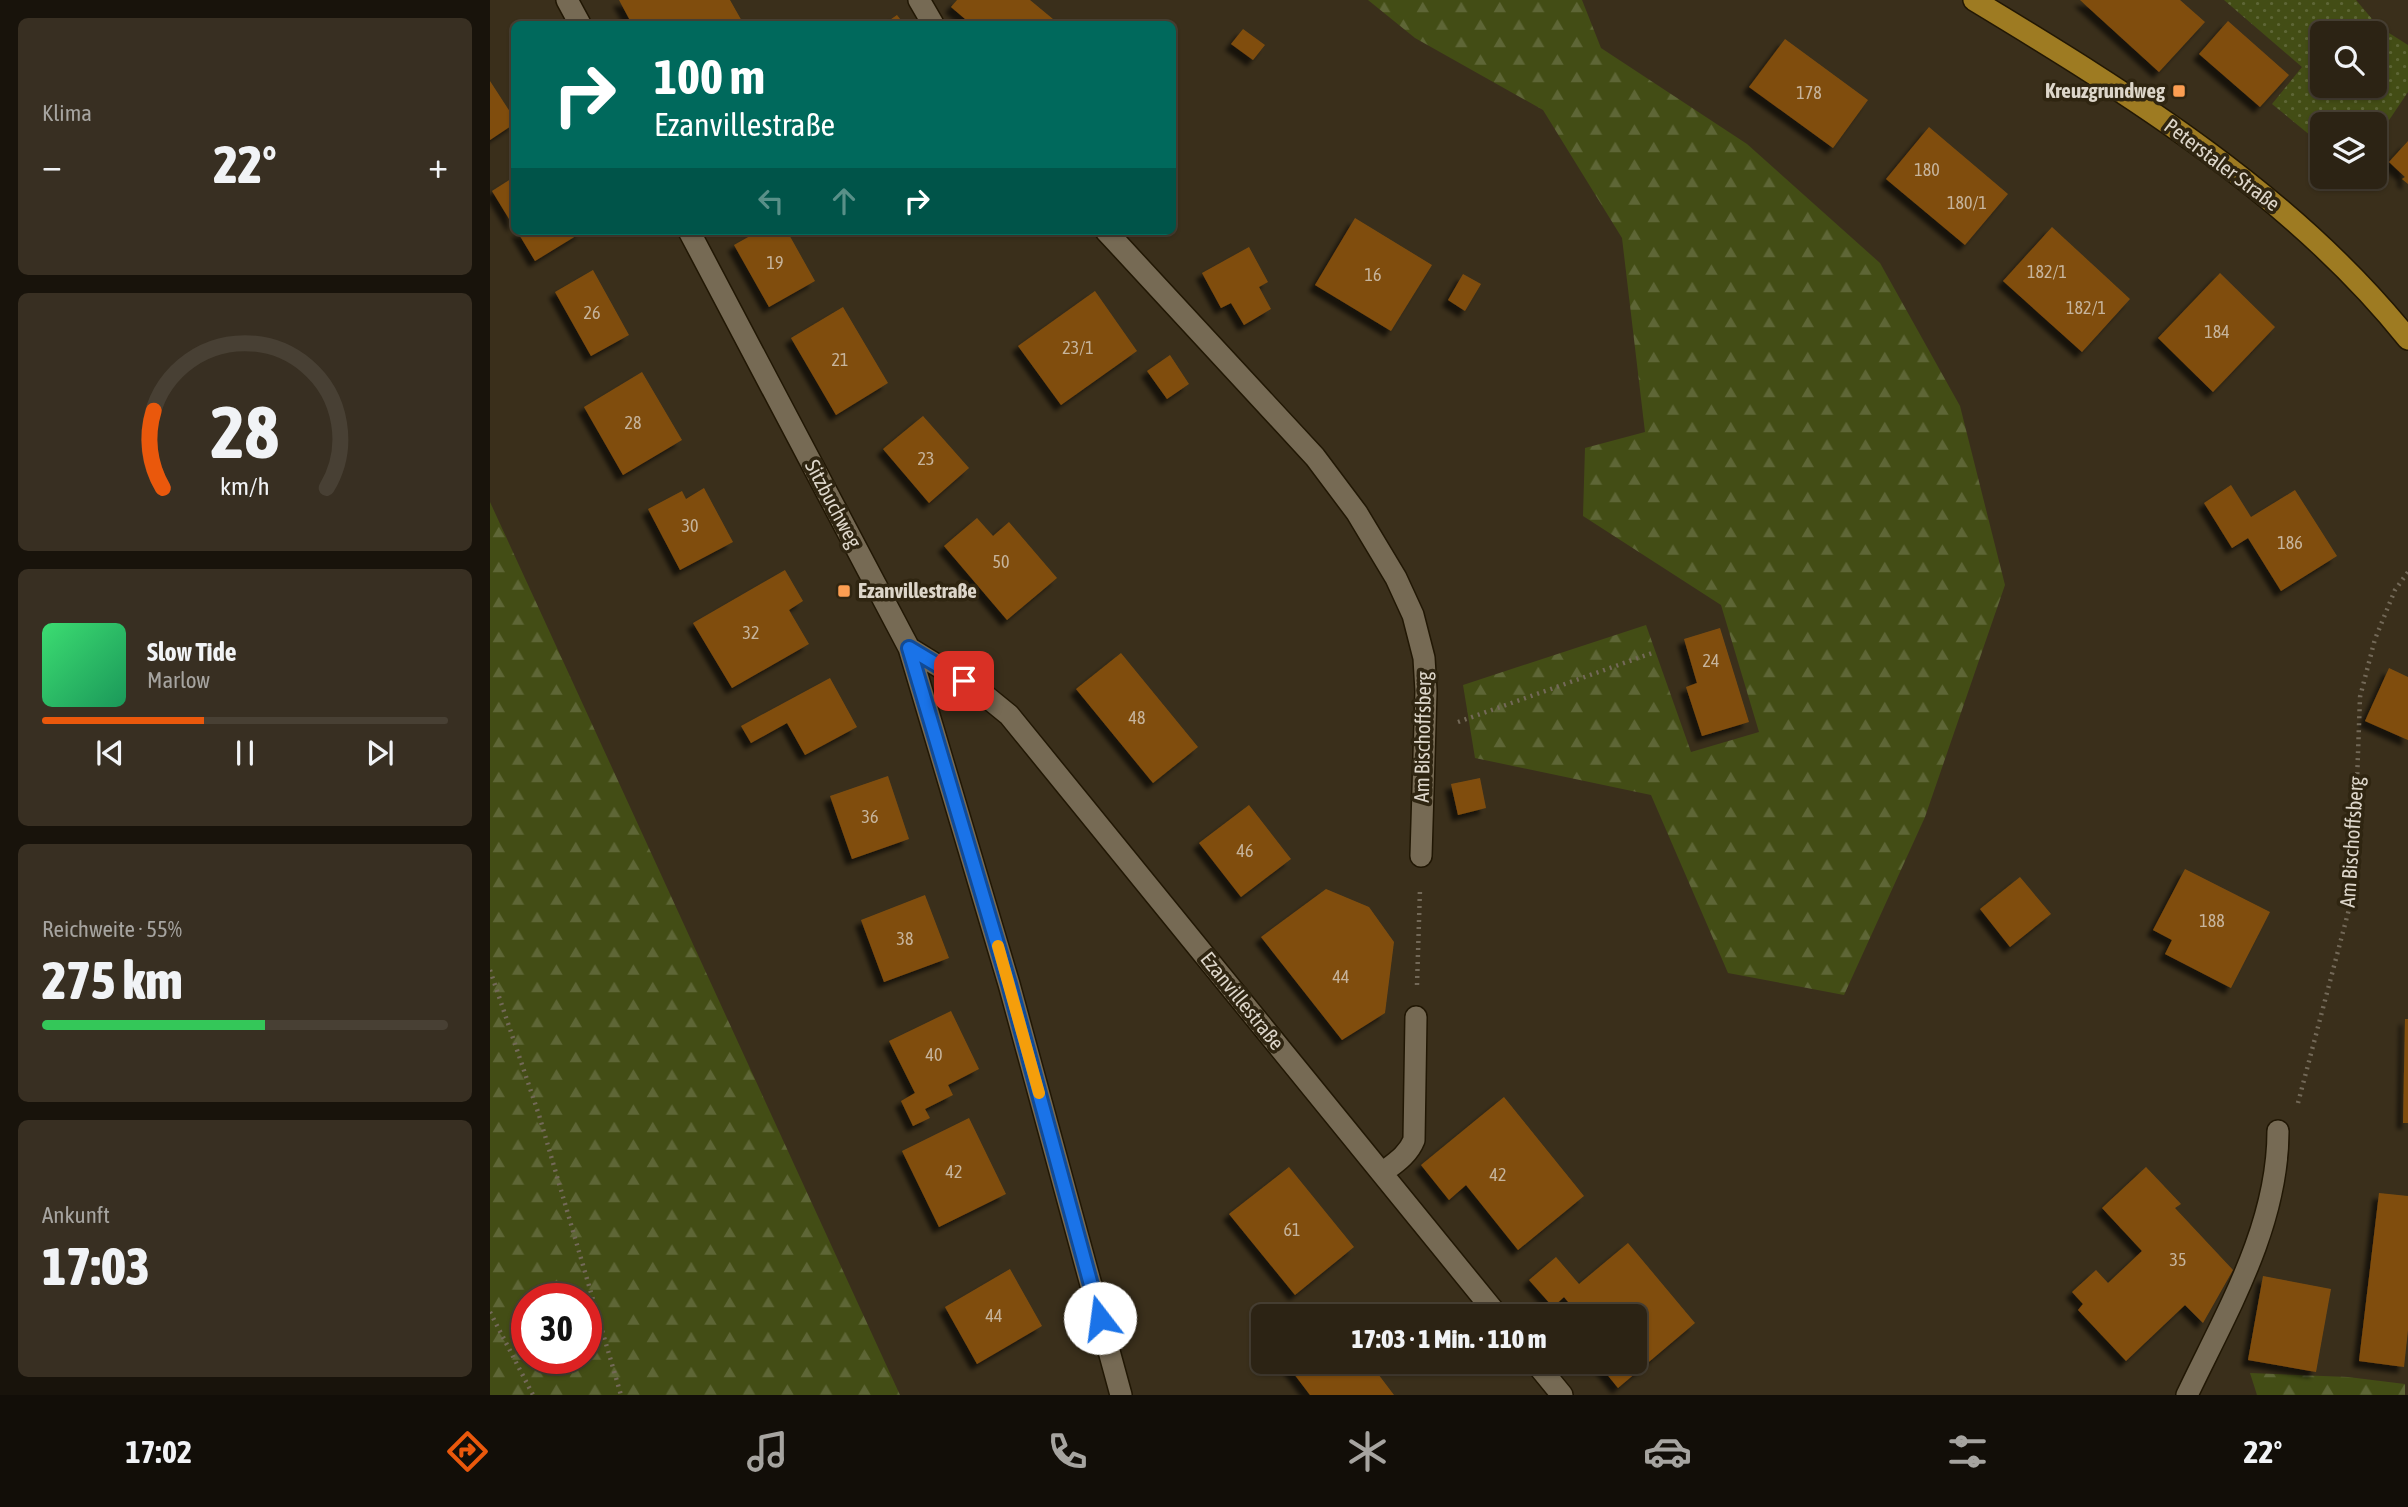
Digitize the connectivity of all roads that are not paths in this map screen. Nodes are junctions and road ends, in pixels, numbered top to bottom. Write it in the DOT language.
graph roads {
  1 [pos="567,0"];
  2 [pos="919,0"];
  3 [pos="1974,0"];
  4 [pos="578,21"];
  5 [pos="931,21"];
  6 [pos="691,235"];
  7 [pos="1110,235"];
  8 [pos="2408,339"];
  9 [pos="909,648"];
  10 [pos="1420,856"];
  11 [pos="1416,1017"];
  12 [pos="2278,1131"];
  13 [pos="1382,1173"];
  14 [pos="1488,1304"];
  15 [pos="1545,1374"];
  16 [pos="1121,1395"];
  17 [pos="1562,1395"];
  18 [pos="2188,1395"];
  1 -- 4 [label="street"];
  2 -- 5 [label="street"];
  3 -- 8 [label="main road, Peterstaler Straße"];
  6 -- 9 [label="street, Sitzbuchweg"];
  7 -- 10 [label="street, Am Bischoffsberg"];
  9 -- 13 [label="street, Ezanvillestraße"];
  9 -- 16 [label="street, Sitzbuchweg"];
  11 -- 13 [label="street"];
  12 -- 18 [label="street"];
  13 -- 14 [label="street, Ezanvillestraße"];
  15 -- 17 [label="street"];
}
